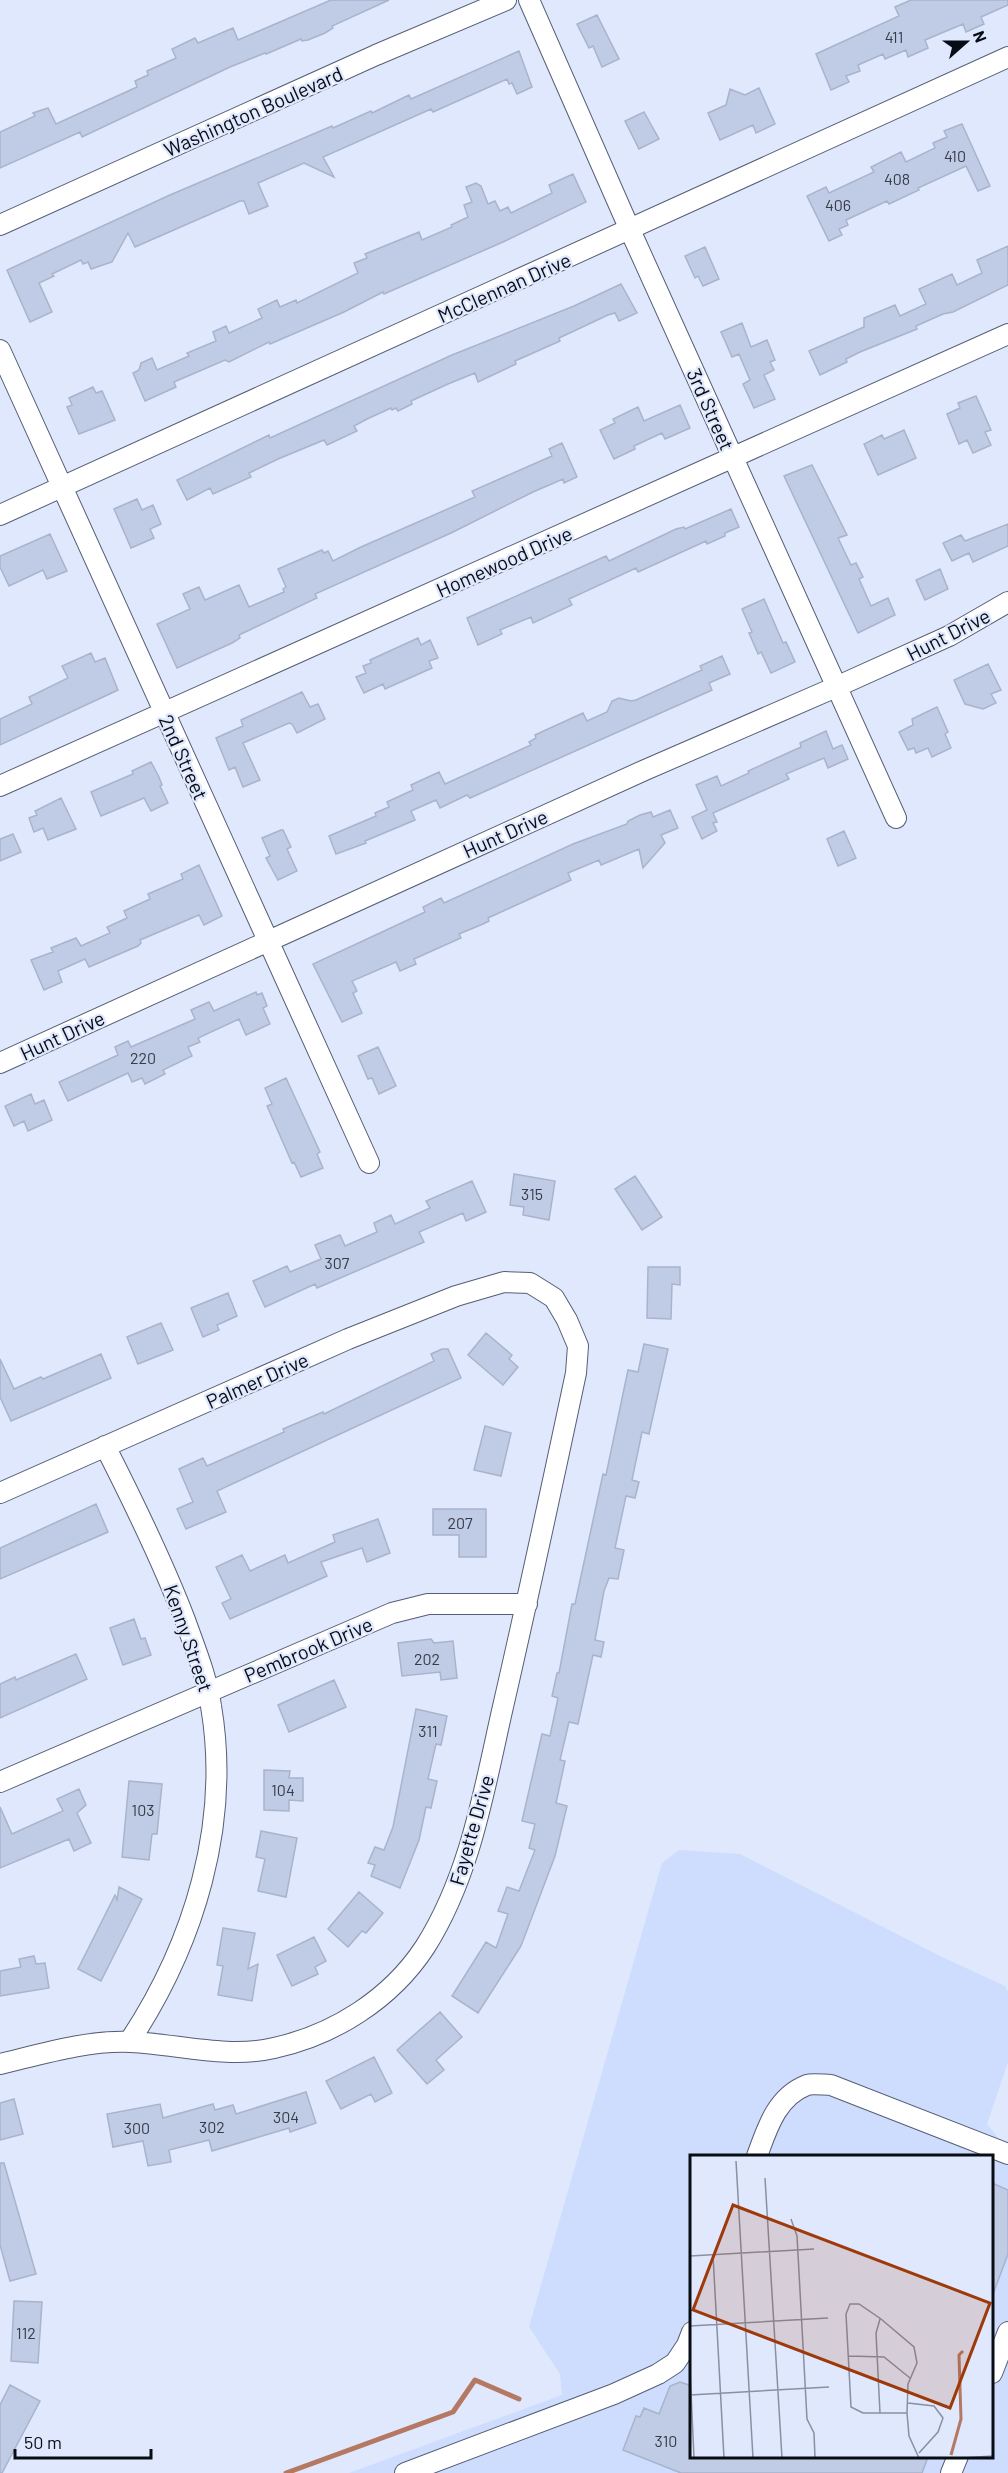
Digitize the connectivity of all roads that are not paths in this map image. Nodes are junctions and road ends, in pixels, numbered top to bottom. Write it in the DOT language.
graph roads {
  1 [pos="506,0"];
  2 [pos="529,0"];
  3 [pos="1008,57"];
  4 [pos="0,225"];
  5 [pos="630,230"];
  6 [pos="1008,334"];
  7 [pos="0,351"];
  8 [pos="734,459"];
  9 [pos="62,487"];
  10 [pos="0,515"];
  11 [pos="1008,602"];
  12 [pos="836,687"];
  13 [pos="164,712"];
  14 [pos="0,786"];
  15 [pos="896,818"];
  16 [pos="267,941"];
  17 [pos="0,1063"];
  18 [pos="369,1163"];
  19 [pos="519,1282"];
  20 [pos="105,1446"];
  21 [pos="0,1493"];
  22 [pos="527,1604"];
  23 [pos="208,1692"];
  24 [pos="0,1782"];
  25 [pos="129,2042"];
  26 [pos="0,2064"];
  27 [pos="1008,2154"];
  28 [pos="758,2155"];
  29 [pos="1008,2332"];
  30 [pos="690,2337"];
  31 [pos="993,2370"];
  32 [pos="958,2458"];
  33 [pos="405,2473"];
  34 [pos="951,2473"];
  1 -- 4 [label="street, Washington Boulevard"];
  2 -- 5 [label="street, 3rd Street"];
  3 -- 5 [label="street, McClennan Drive"];
  5 -- 8 [label="street, 3rd Street"];
  5 -- 9 [label="street, McClennan Drive"];
  6 -- 8 [label="street, Homewood Drive"];
  7 -- 9 [label="street, 2nd Street"];
  8 -- 12 [label="street, 3rd Street"];
  8 -- 13 [label="street, Homewood Drive"];
  9 -- 10 [label="street, McClennan Drive"];
  9 -- 13 [label="street, 2nd Street"];
  11 -- 12 [label="street, Hunt Drive"];
  12 -- 15 [label="street, 3rd Street"];
  12 -- 16 [label="street, Hunt Drive"];
  13 -- 14 [label="street, Homewood Drive"];
  13 -- 16 [label="street, 2nd Street"];
  16 -- 17 [label="street, Hunt Drive"];
  16 -- 18 [label="street, 2nd Street"];
  19 -- 20 [label="street, Palmer Drive"];
  19 -- 22 [label="street, Fayette Drive"];
  20 -- 21 [label="street, Palmer Drive"];
  20 -- 23 [label="street, Kenny Street"];
  22 -- 23 [label="street, Pembrook Drive"];
  22 -- 25 [label="street, Fayette Drive"];
  23 -- 24 [label="street, Pembrook Drive"];
  23 -- 25 [label="street, Kenny Street"];
  25 -- 26 [label="street, Fayette Drive"];
  27 -- 28 [label="street"];
  29 -- 31 [label="street"];
  30 -- 33 [label="street"];
  32 -- 34 [label="street"];
}
